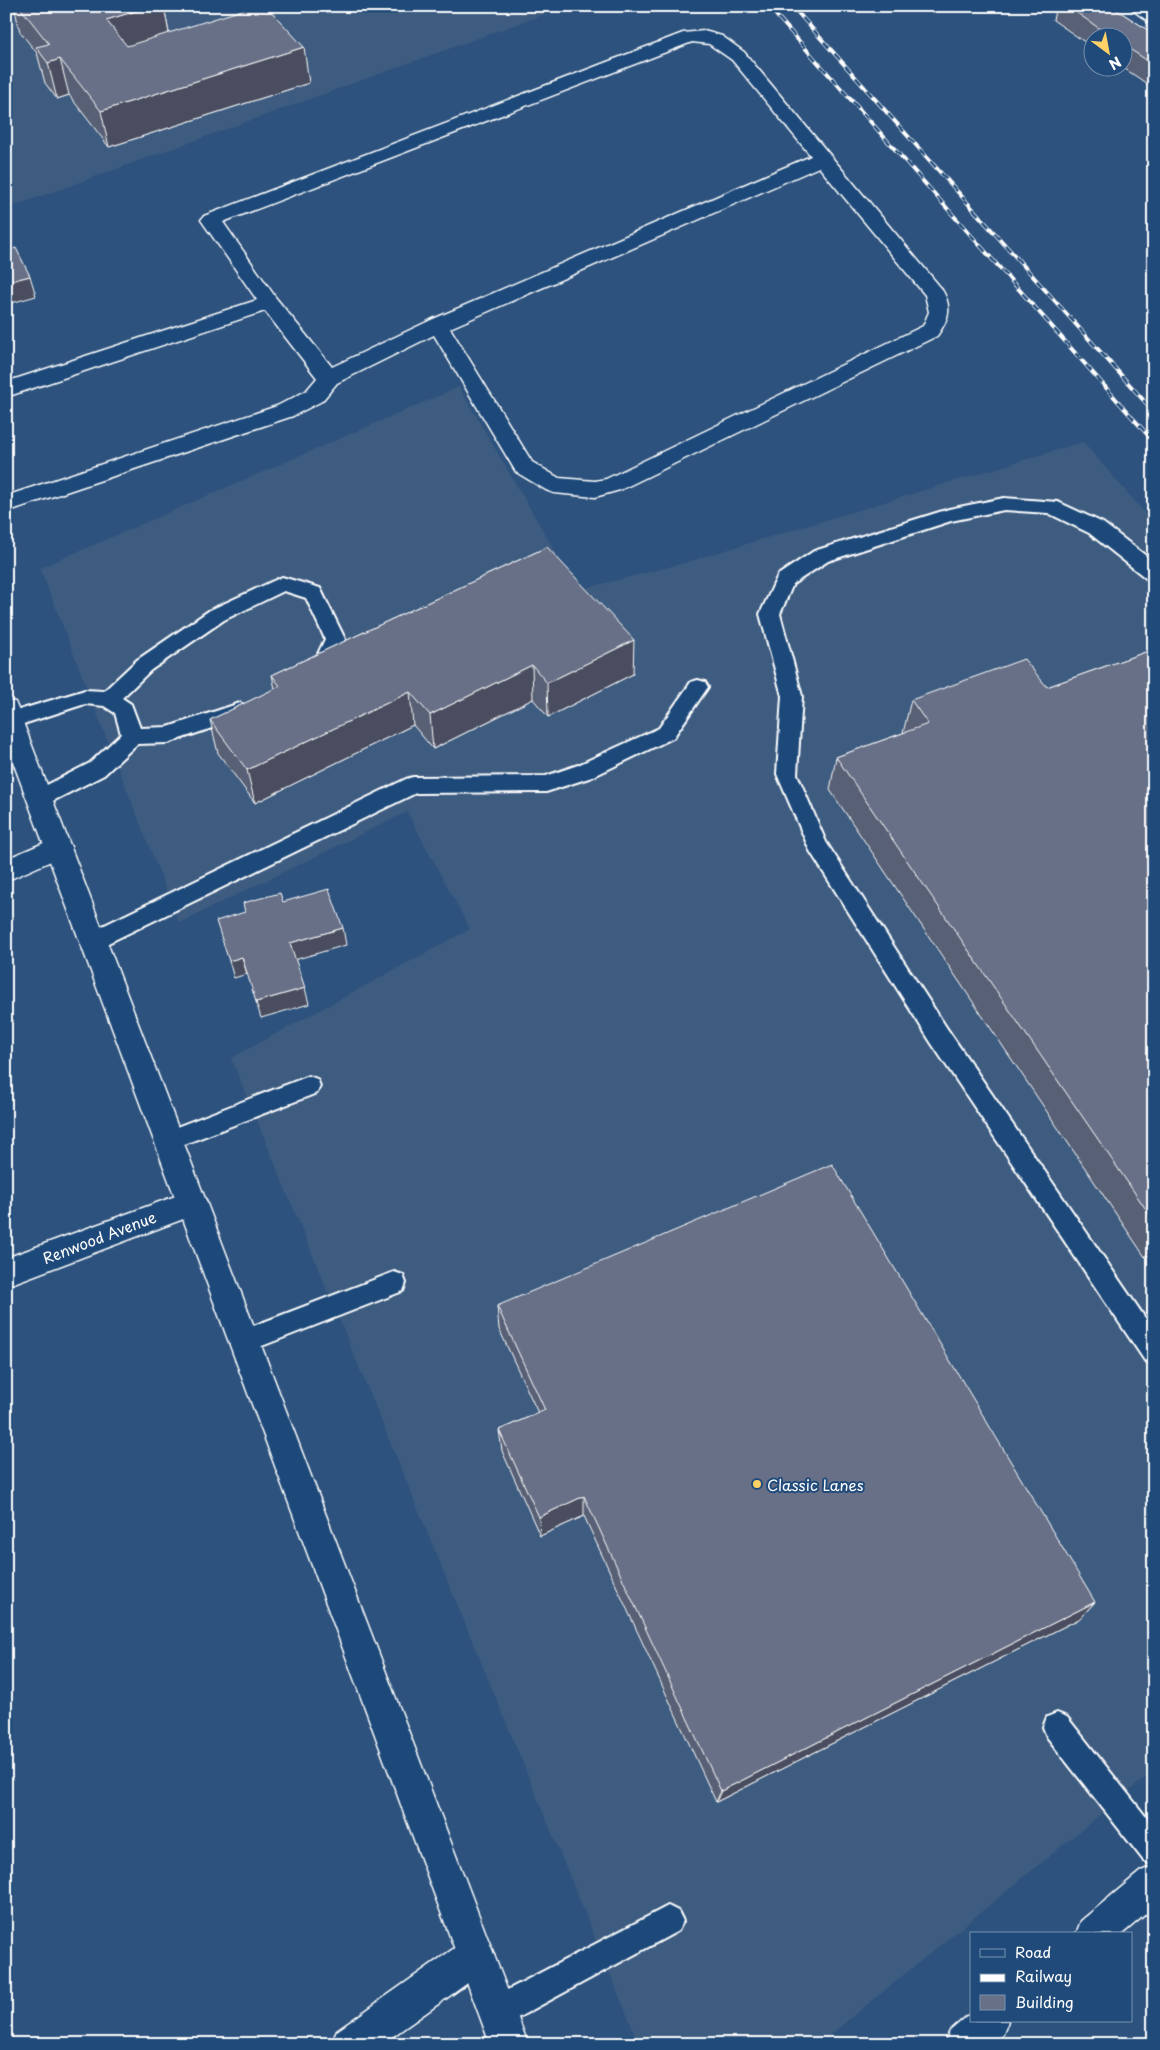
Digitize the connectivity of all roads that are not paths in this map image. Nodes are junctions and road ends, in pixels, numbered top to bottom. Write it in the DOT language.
graph roads {
  1 [pos="1136,6"];
  2 [pos="1154,17"];
  3 [pos="821,159"];
  4 [pos="269,303"];
  5 [pos="438,325"];
  6 [pos="329,378"];
  7 [pos="6,390"];
  8 [pos="6,504"];
  9 [pos="1154,574"];
  10 [pos="296,682"];
  11 [pos="698,688"];
  12 [pos="108,699"];
  13 [pos="255,703"];
  14 [pos="8,714"];
  15 [pos="132,736"];
  16 [pos="40,798"];
  17 [pos="58,847"];
  18 [pos="6,871"];
  19 [pos="94,940"];
  20 [pos="309,1086"];
  21 [pos="169,1140"];
  22 [pos="192,1203"];
  23 [pos="6,1272"];
  24 [pos="394,1283"];
  25 [pos="244,1341"];
  26 [pos="1154,1353"];
  27 [pos="1057,1727"];
  28 [pos="1154,1851"];
  29 [pos="1154,1884"];
  30 [pos="668,1921"];
  31 [pos="1096,1932"];
  32 [pos="476,1955"];
  33 [pos="497,2012"];
  34 [pos="989,2022"];
  35 [pos="350,2044"];
  36 [pos="509,2044"];
  37 [pos="963,2044"];
  1 -- 2 [label="street"];
  3 -- 4 [label="street"];
  3 -- 5 [label="street"];
  3 -- 5 [label="street"];
  4 -- 6 [label="street"];
  4 -- 7 [label="street"];
  5 -- 6 [label="street"];
  6 -- 8 [label="street"];
  9 -- 26 [label="lane"];
  10 -- 12 [label="lane"];
  11 -- 19 [label="lane"];
  12 -- 14 [label="lane"];
  12 -- 15 [label="lane"];
  13 -- 15 [label="lane"];
  14 -- 16 [label="street"];
  15 -- 16 [label="lane"];
  16 -- 17 [label="street"];
  17 -- 18 [label="street"];
  17 -- 19 [label="street"];
  19 -- 21 [label="street"];
  20 -- 21 [label="lane"];
  21 -- 22 [label="street"];
  22 -- 23 [label="street, Renwood Avenue"];
  22 -- 25 [label="street"];
  24 -- 25 [label="lane"];
  25 -- 32 [label="street"];
  27 -- 28 [label="lane"];
  29 -- 31 [label="street"];
  30 -- 33 [label="lane"];
  32 -- 33 [label="street"];
  32 -- 35 [label="street"];
  33 -- 36 [label="street"];
  34 -- 37 [label="street"];
}
